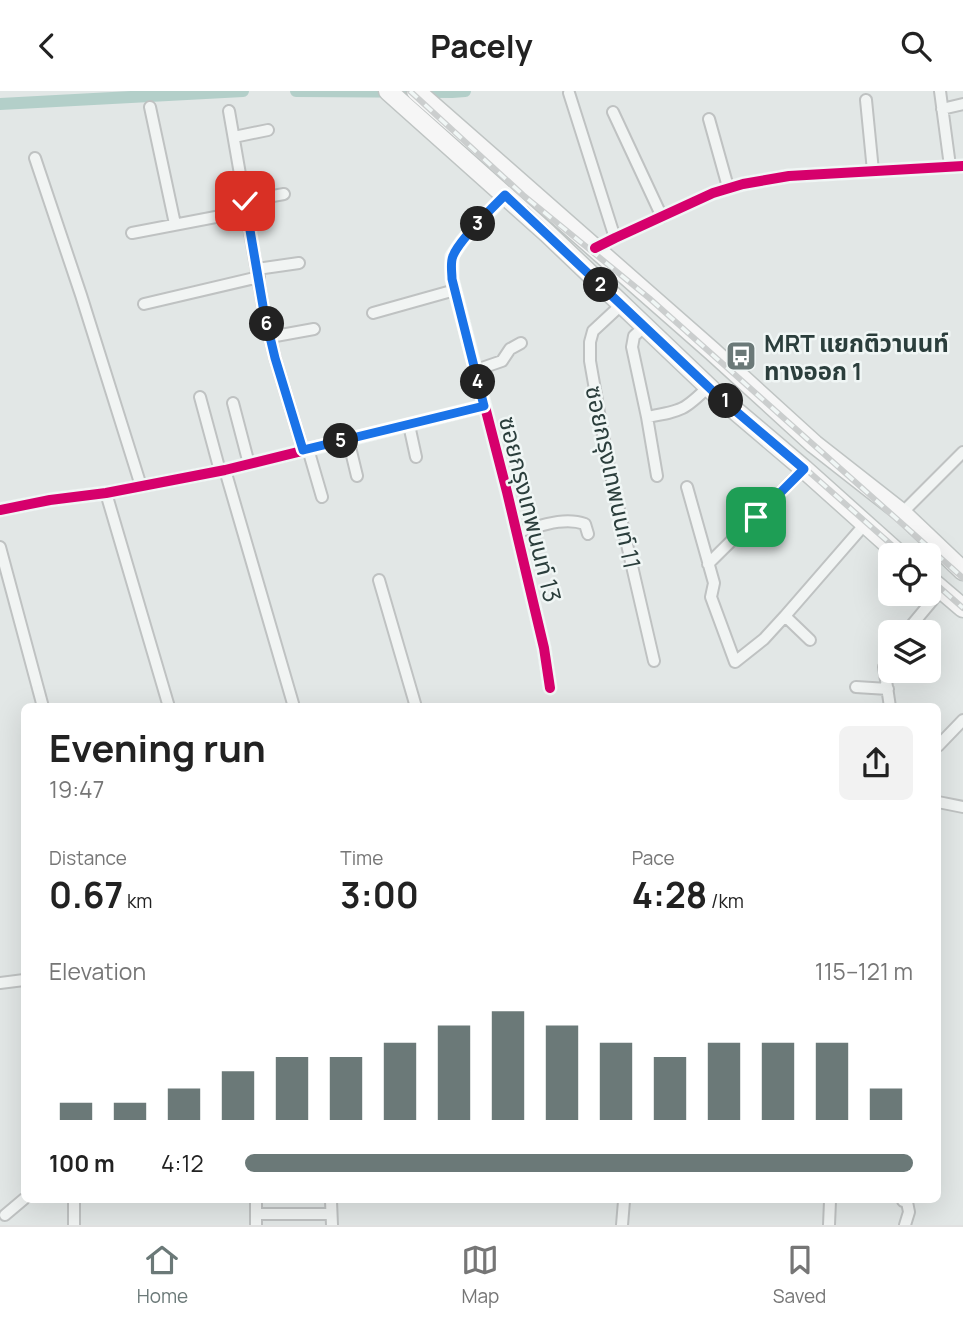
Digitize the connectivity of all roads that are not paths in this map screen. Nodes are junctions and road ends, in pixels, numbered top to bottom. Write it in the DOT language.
graph roads {
  1 [pos="940,91"];
  2 [pos="569,93"];
  3 [pos="419,94"];
  4 [pos="394,96"];
  5 [pos="866,100"];
  6 [pos="963,104"];
  7 [pos="150,107"];
  8 [pos="942,109"];
  9 [pos="229,111"];
  10 [pos="613,112"];
  11 [pos="709,119"];
  12 [pos="268,131"];
  13 [pos="234,137"];
  14 [pos="35,158"];
  15 [pos="950,166"];
  16 [pos="963,166"];
  17 [pos="873,171"];
  18 [pos="728,187"];
  19 [pos="284,194"];
  20 [pos="505,195"];
  21 [pos="246,206"];
  22 [pos="662,217"];
  23 [pos="176,225"];
  24 [pos="132,233"];
  25 [pos="615,238"];
  26 [pos="596,249"];
  27 [pos="299,263"];
  28 [pos="258,273"];
  29 [pos="455,290"];
  30 [pos="144,304"];
  31 [pos="621,305"];
  32 [pos="373,313"];
  33 [pos="645,325"];
  34 [pos="314,329"];
  35 [pos="270,337"];
  36 [pos="521,343"];
  37 [pos="476,370"];
  38 [pos="709,386"];
  39 [pos="200,397"];
  40 [pos="233,403"];
  41 [pos="484,406"];
  42 [pos="647,417"];
  43 [pos="409,425"];
  44 [pos="348,439"];
  45 [pos="305,450"];
  46 [pos="963,451"];
  47 [pos="416,457"];
  48 [pos="249,464"];
  49 [pos="804,469"];
  50 [pos="222,470"];
  51 [pos="657,476"];
  52 [pos="357,477"];
  53 [pos="141,486"];
  54 [pos="687,487"];
  55 [pos="106,493"];
  56 [pos="322,497"];
  57 [pos="0,510"];
  58 [pos="902,513"];
  59 [pos="865,524"];
  60 [pos="517,532"];
  61 [pos="588,534"];
  62 [pos="886,543"];
  63 [pos="0,547"];
  64 [pos="708,564"];
  65 [pos="963,571"];
  66 [pos="379,580"];
  67 [pos="4,581"];
  68 [pos="941,590"];
  69 [pos="963,608"];
  70 [pos="785,616"];
  71 [pos="810,639"];
  72 [pos="654,661"];
  73 [pos="887,683"];
  74 [pos="856,687"];
  75 [pos="550,688"];
  76 [pos="888,689"];
  77 [pos="42,703"];
  78 [pos="168,703"];
  79 [pos="293,703"];
  80 [pos="415,703"];
  81 [pos="890,703"];
  82 [pos="963,720"];
  83 [pos="942,735"];
  84 [pos="941,803"];
  85 [pos="963,807"];
  86 [pos="21,981"];
  87 [pos="0,983"];
  88 [pos="21,1202"];
  89 [pos="74,1203"];
  90 [pos="624,1203"];
  91 [pos="830,1203"];
  92 [pos="907,1203"];
  93 [pos="5,1216"];
  94 [pos="256,1220"];
  95 [pos="331,1220"];
  96 [pos="74,1225"];
  97 [pos="622,1225"];
  98 [pos="829,1225"];
  99 [pos="905,1225"];
  1 -- 8 [label="street"];
  2 -- 25 [label="street"];
  3 -- 26 [label="main road"];
  4 -- 20 [label="main road"];
  5 -- 17 [label="street"];
  6 -- 8 [label="street"];
  7 -- 23 [label="street"];
  8 -- 15 [label="street"];
  9 -- 13 [label="street"];
  10 -- 22 [label="street"];
  11 -- 18 [label="street"];
  12 -- 13 [label="street"];
  13 -- 21 [label="street"];
  14 -- 53 [label="street"];
  15 -- 16 [label="street"];
  15 -- 17 [label="street"];
  17 -- 18 [label="street"];
  18 -- 22 [label="street"];
  19 -- 21 [label="street"];
  20 -- 29 [label="street, ซอยกรุงเทพนนท์ 13"];
  20 -- 31 [label="main road"];
  21 -- 23 [label="street"];
  21 -- 28 [label="street"];
  22 -- 25 [label="street"];
  23 -- 24 [label="street"];
  25 -- 26 [label="street"];
  26 -- 58 [label="main road"];
  27 -- 28 [label="street"];
  28 -- 30 [label="street"];
  28 -- 35 [label="street"];
  29 -- 32 [label="street"];
  29 -- 37 [label="street, ซอยกรุงเทพนนท์ 13"];
  31 -- 33 [label="main road"];
  31 -- 72 [label="street, ซอยกรุงเทพนนท์ 11"];
  33 -- 38 [label="main road"];
  33 -- 42 [label="street"];
  34 -- 35 [label="street"];
  35 -- 45 [label="street"];
  36 -- 37 [label="street"];
  37 -- 41 [label="street, ซอยกรุงเทพนนท์ 13"];
  38 -- 42 [label="street"];
  38 -- 49 [label="main road"];
  39 -- 50 [label="street"];
  40 -- 48 [label="street"];
  41 -- 43 [label="street"];
  41 -- 60 [label="street, ซอยกรุงเทพนนท์ 13"];
  42 -- 51 [label="street"];
  43 -- 44 [label="street"];
  43 -- 47 [label="street"];
  44 -- 45 [label="street"];
  44 -- 52 [label="street"];
  45 -- 48 [label="street"];
  45 -- 56 [label="street"];
  46 -- 58 [label="street"];
  48 -- 50 [label="street"];
  49 -- 59 [label="main road"];
  49 -- 64 [label="street"];
  50 -- 53 [label="street"];
  50 -- 79 [label="street"];
  53 -- 55 [label="street"];
  54 -- 64 [label="street"];
  55 -- 57 [label="street"];
  55 -- 78 [label="street"];
  58 -- 65 [label="main road"];
  59 -- 62 [label="main road"];
  59 -- 70 [label="street"];
  60 -- 61 [label="street"];
  60 -- 75 [label="street, ซอยกรุงเทพนนท์ 13"];
  63 -- 67 [label="street"];
  64 -- 70 [label="street"];
  66 -- 80 [label="street"];
  67 -- 77 [label="street"];
  68 -- 69 [label="main road"];
  70 -- 71 [label="street"];
  73 -- 76 [label="street"];
  74 -- 76 [label="street"];
  76 -- 81 [label="street"];
  82 -- 83 [label="street"];
  84 -- 85 [label="street"];
  86 -- 87 [label="street"];
  88 -- 93 [label="street"];
  89 -- 96 [label="street"];
  90 -- 97 [label="street"];
  91 -- 98 [label="street"];
  92 -- 99 [label="street"];
  94 -- 95 [label="street"];
}
